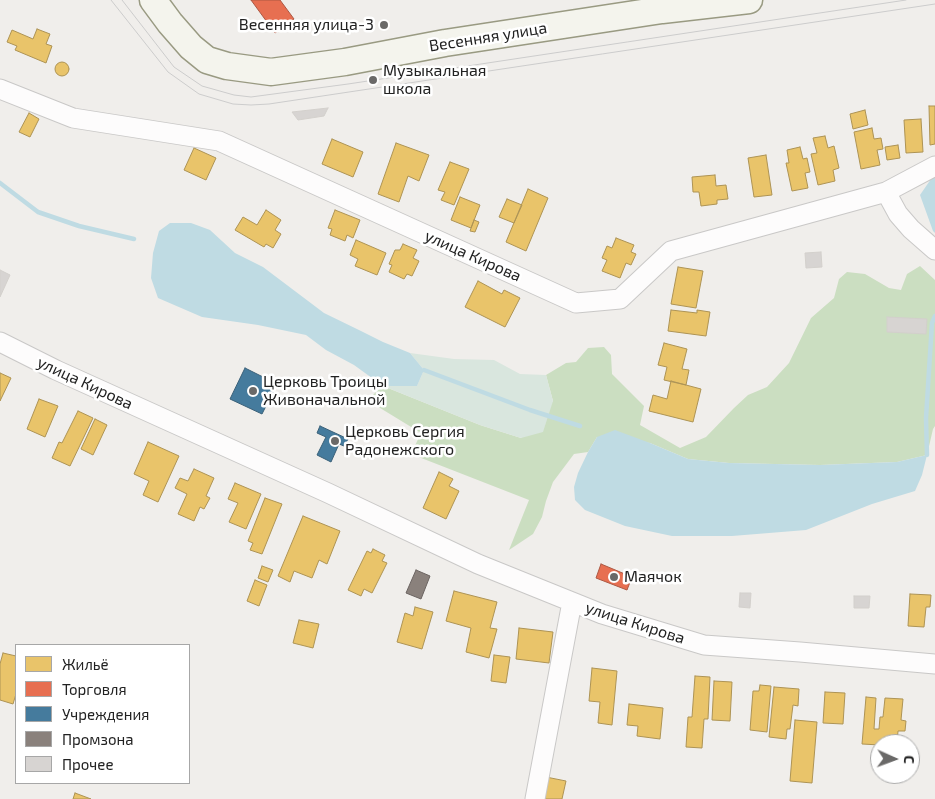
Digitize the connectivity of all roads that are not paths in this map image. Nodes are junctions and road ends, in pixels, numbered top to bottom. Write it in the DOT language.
graph roads {
  1 [pos="152,0"];
  2 [pos="749,0"];
  3 [pos="0,89"];
  4 [pos="935,166"];
  5 [pos="886,192"];
  6 [pos="935,250"];
  7 [pos="0,342"];
  8 [pos="572,602"];
  9 [pos="935,664"];
  10 [pos="535,799"];
  1 -- 2 [label="main road, Весенняя улица"];
  3 -- 5 [label="street, улица Кирова"];
  4 -- 5 [label="street, улица Кирова"];
  5 -- 6 [label="street"];
  7 -- 8 [label="street, улица Кирова"];
  8 -- 9 [label="street, улица Кирова"];
  8 -- 10 [label="street"];
}
